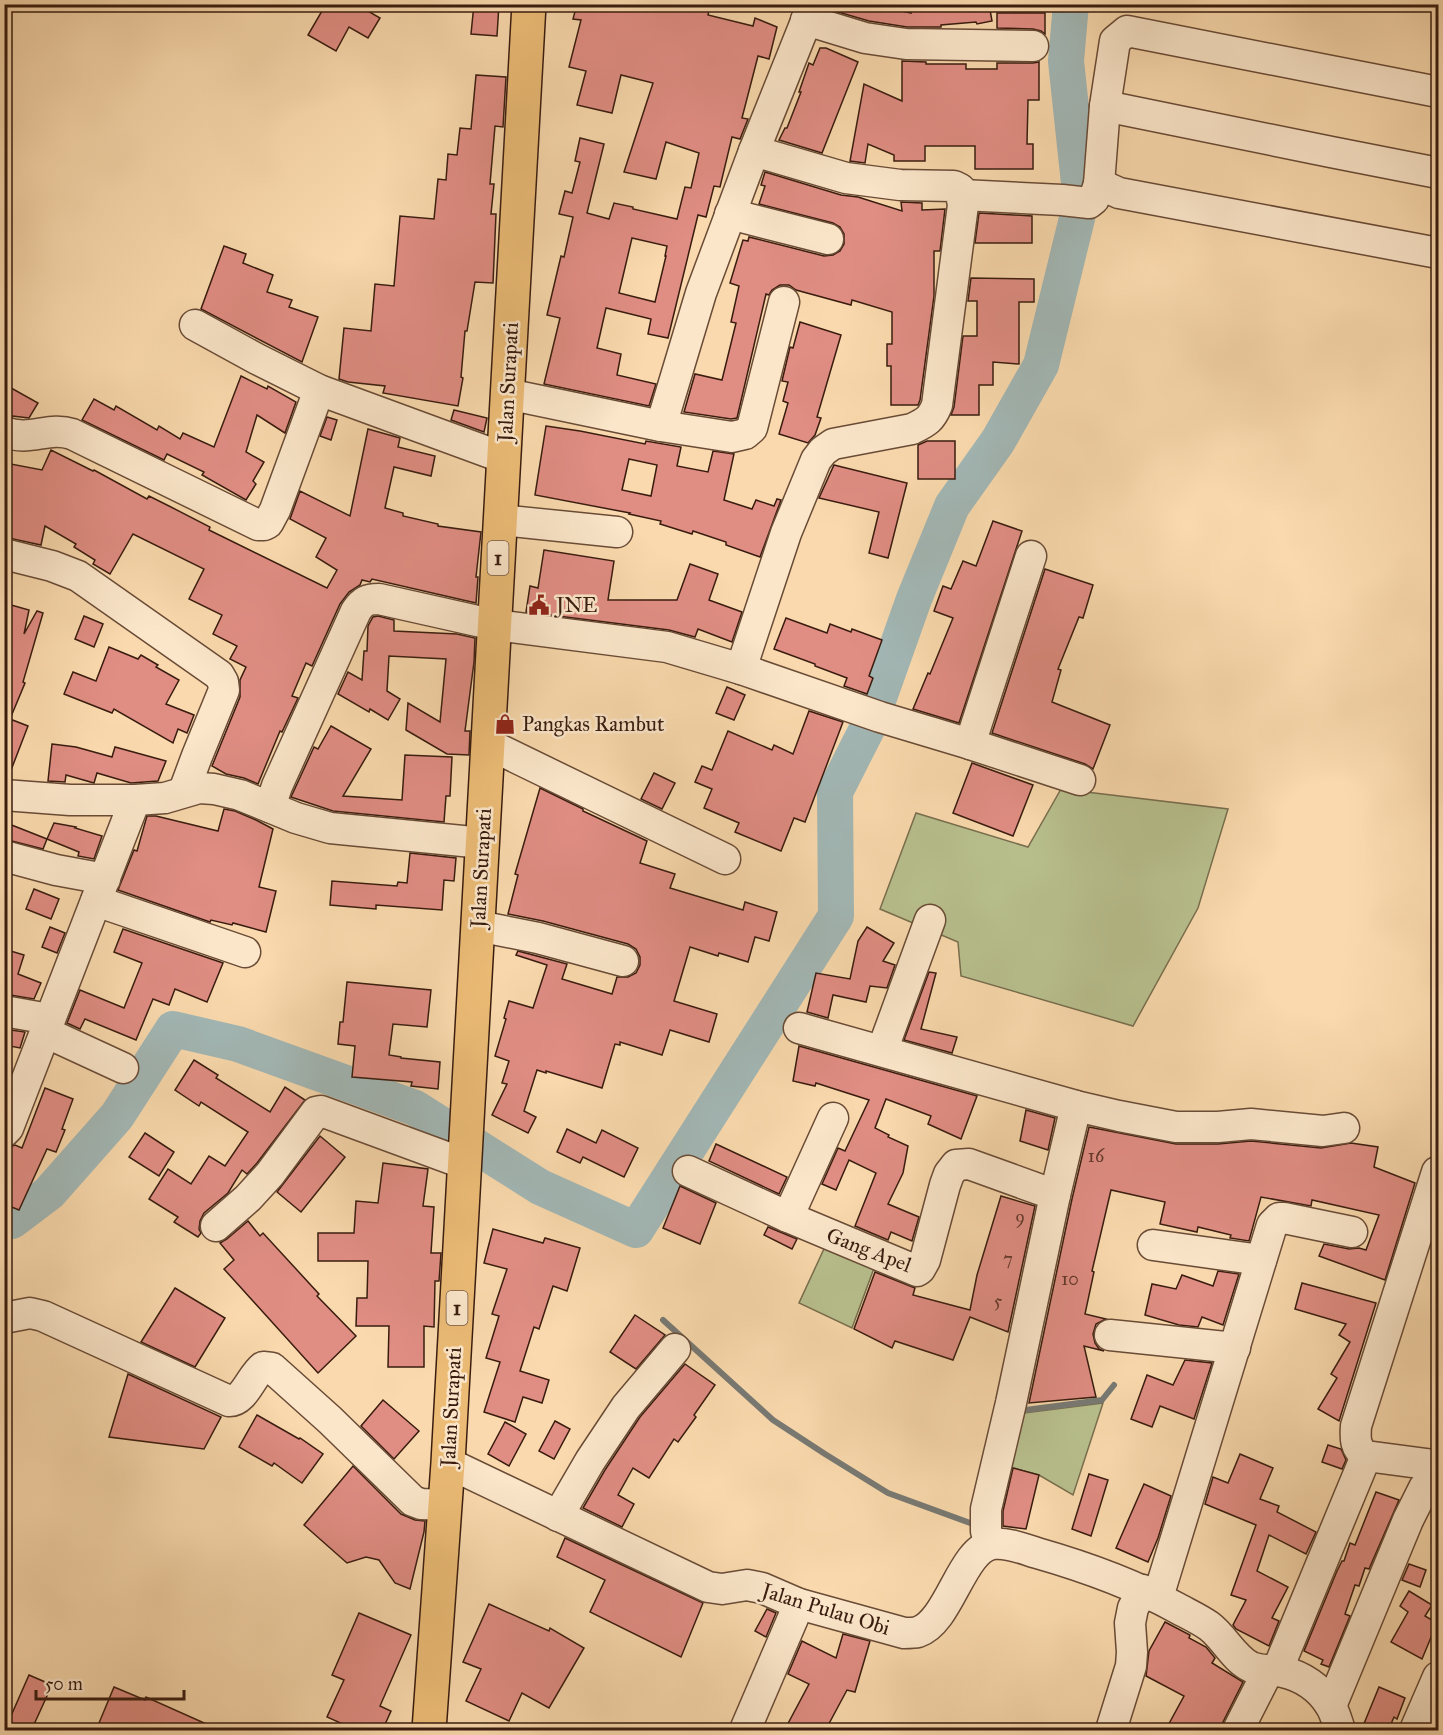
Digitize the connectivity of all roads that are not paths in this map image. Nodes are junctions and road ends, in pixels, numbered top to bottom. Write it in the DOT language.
graph roads {
  1 [pos="529,4"];
  2 [pos="809,12"];
  3 [pos="1033,46"];
  4 [pos="1438,92"];
  5 [pos="1105,106"];
  6 [pos="754,151"];
  7 [pos="1438,173"];
  8 [pos="962,195"];
  9 [pos="1083,196"];
  10 [pos="730,214"];
  11 [pos="828,239"];
  12 [pos="1438,253"];
  13 [pos="784,302"];
  14 [pos="195,325"];
  15 [pos="319,390"];
  16 [pos="507,394"];
  17 [pos="661,426"];
  18 [pos="4,432"];
  19 [pos="504,458"];
  20 [pos="501,519"];
  21 [pos="617,532"];
  22 [pos="4,554"];
  23 [pos="1031,556"];
  24 [pos="495,625"];
  25 [pos="741,669"];
  26 [pos="488,744"];
  27 [pos="970,744"];
  28 [pos="1080,780"];
  29 [pos="184,791"];
  30 [pos="4,795"];
  31 [pos="135,800"];
  32 [pos="270,807"];
  33 [pos="483,843"];
  34 [pos="4,856"];
  35 [pos="725,859"];
  36 [pos="100,890"];
  37 [pos="930,920"];
  38 [pos="478,926"];
  39 [pos="246,952"];
  40 [pos="623,961"];
  41 [pos="4,1011"];
  42 [pos="47,1026"];
  43 [pos="799,1028"];
  44 [pos="882,1051"];
  45 [pos="123,1068"];
  46 [pos="1076,1106"];
  47 [pos="833,1118"];
  48 [pos="1344,1128"];
  49 [pos="4,1132"];
  50 [pos="465,1158"];
  51 [pos="688,1171"];
  52 [pos="1437,1172"];
  53 [pos="1055,1195"];
  54 [pos="788,1217"];
  55 [pos="216,1226"];
  56 [pos="1352,1232"];
  57 [pos="1153,1245"];
  58 [pos="1261,1260"];
  59 [pos="4,1318"];
  60 [pos="1110,1335"];
  61 [pos="1235,1348"];
  62 [pos="675,1349"];
  63 [pos="1366,1456"];
  64 [pos="448,1463"];
  65 [pos="1431,1476"];
  66 [pos="446,1505"];
  67 [pos="558,1516"];
  68 [pos="987,1531"];
  69 [pos="1150,1593"];
  70 [pos="799,1604"];
  71 [pos="1273,1671"];
  72 [pos="1438,1677"];
  73 [pos="1335,1718"];
  74 [pos="429,1731"];
  75 [pos="745,1731"];
  76 [pos="1111,1731"];
  77 [pos="1238,1731"];
  78 [pos="1415,1731"];
  1 -- 16 [label="highway, Jalan Surapati / 1"];
  2 -- 3 [label="street"];
  2 -- 6 [label="street"];
  4 -- 5 [label="street"];
  5 -- 7 [label="street"];
  5 -- 9 [label="street"];
  6 -- 8 [label="street"];
  6 -- 10 [label="street"];
  8 -- 9 [label="street"];
  8 -- 25 [label="street"];
  9 -- 12 [label="street"];
  10 -- 11 [label="street"];
  10 -- 17 [label="street"];
  13 -- 17 [label="street"];
  14 -- 15 [label="street"];
  15 -- 18 [label="street"];
  15 -- 19 [label="street"];
  16 -- 17 [label="street"];
  16 -- 19 [label="highway, Jalan Surapati / 1"];
  19 -- 20 [label="highway, Jalan Surapati / 1"];
  20 -- 21 [label="street"];
  20 -- 24 [label="highway, Jalan Surapati / 1"];
  22 -- 29 [label="street"];
  23 -- 27 [label="street"];
  24 -- 25 [label="street"];
  24 -- 26 [label="highway, Jalan Surapati / 1"];
  24 -- 32 [label="street"];
  25 -- 27 [label="street"];
  26 -- 33 [label="highway, Jalan Surapati / 1"];
  26 -- 35 [label="street"];
  27 -- 28 [label="street"];
  29 -- 31 [label="street"];
  29 -- 32 [label="street"];
  30 -- 31 [label="street"];
  31 -- 36 [label="street"];
  32 -- 33 [label="street"];
  33 -- 38 [label="highway, Jalan Surapati / 1"];
  34 -- 36 [label="street"];
  36 -- 39 [label="street"];
  36 -- 42 [label="street"];
  37 -- 44 [label="street"];
  38 -- 40 [label="street"];
  38 -- 50 [label="highway, Jalan Surapati / 1"];
  41 -- 42 [label="street"];
  42 -- 45 [label="street"];
  42 -- 49 [label="street"];
  43 -- 44 [label="street"];
  44 -- 46 [label="street"];
  46 -- 48 [label="street"];
  46 -- 53 [label="street"];
  47 -- 54 [label="street"];
  50 -- 55 [label="street"];
  50 -- 64 [label="highway, Jalan Surapati / 1"];
  51 -- 54 [label="street, Gang Apel"];
  52 -- 63 [label="street"];
  53 -- 54 [label="street, Gang Apel"];
  53 -- 68 [label="street"];
  56 -- 58 [label="street"];
  57 -- 58 [label="street"];
  58 -- 61 [label="street"];
  59 -- 66 [label="street"];
  60 -- 61 [label="street"];
  61 -- 69 [label="street"];
  62 -- 67 [label="street"];
  63 -- 65 [label="street"];
  63 -- 71 [label="street"];
  64 -- 66 [label="highway, Jalan Surapati / 1"];
  64 -- 67 [label="street, Jalan Pulau Obi"];
  65 -- 73 [label="street"];
  66 -- 74 [label="highway, Jalan Surapati / 1"];
  67 -- 70 [label="street, Jalan Pulau Obi"];
  68 -- 69 [label="street"];
  68 -- 70 [label="street, Jalan Pulau Obi"];
  69 -- 71 [label="street"];
  69 -- 76 [label="street"];
  70 -- 75 [label="street"];
  71 -- 73 [label="street"];
  71 -- 77 [label="street"];
  72 -- 78 [label="street"];
}
